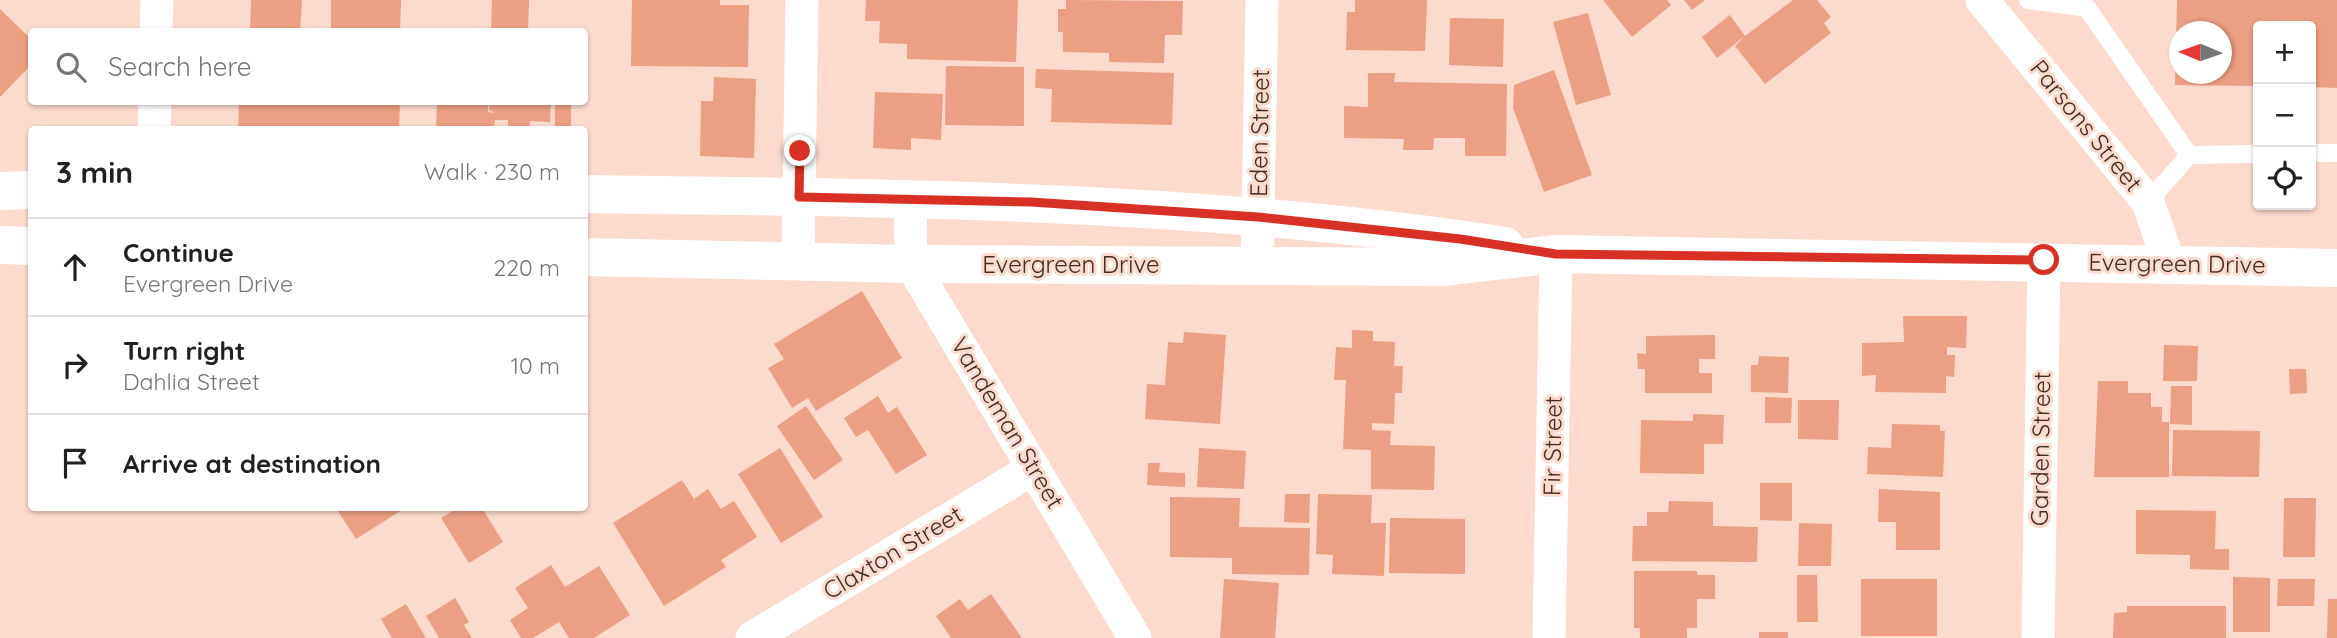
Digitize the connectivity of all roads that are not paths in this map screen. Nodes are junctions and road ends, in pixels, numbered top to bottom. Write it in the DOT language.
graph roads {
  1 [pos="157,0"];
  2 [pos="802,0"];
  3 [pos="1262,0"];
  4 [pos="2026,0"];
  5 [pos="1988,6"];
  6 [pos="156,28"];
  7 [pos="155,105"];
  8 [pos="154,126"];
  9 [pos="2316,153"];
  10 [pos="2337,153"];
  11 [pos="2253,154"];
  12 [pos="2189,155"];
  13 [pos="28,190"];
  14 [pos="0,191"];
  15 [pos="588,194"];
  16 [pos="799,197"];
  17 [pos="910,200"];
  18 [pos="2148,202"];
  19 [pos="1258,217"];
  20 [pos="0,245"];
  21 [pos="28,246"];
  22 [pos="1556,254"];
  23 [pos="588,257"];
  24 [pos="798,260"];
  25 [pos="2044,260"];
  26 [pos="2169,263"];
  27 [pos="911,264"];
  28 [pos="1257,267"];
  29 [pos="2337,268"];
  30 [pos="1034,468"];
  31 [pos="752,638"];
  32 [pos="1135,638"];
  33 [pos="1549,638"];
  34 [pos="2038,638"];
  1 -- 6 [label="street"];
  2 -- 16 [label="street"];
  3 -- 19 [label="street, Eden Street"];
  4 -- 5 [label="lane"];
  4 -- 12 [label="lane"];
  5 -- 18 [label="street, Parsons Street"];
  7 -- 8 [label="street"];
  9 -- 10 [label="lane"];
  11 -- 12 [label="lane"];
  12 -- 18 [label="lane"];
  13 -- 14 [label="street"];
  15 -- 16 [label="street, Evergreen Drive"];
  16 -- 17 [label="street, Evergreen Drive"];
  16 -- 24 [label="street"];
  17 -- 19 [label="street, Evergreen Drive"];
  17 -- 27 [label="street"];
  18 -- 26 [label="street, Parsons Street"];
  19 -- 22 [label="street, Evergreen Drive"];
  19 -- 28 [label="street, Eden Street"];
  20 -- 21 [label="street"];
  22 -- 25 [label="street, Evergreen Drive"];
  22 -- 28 [label="street, Evergreen Drive"];
  22 -- 33 [label="street, Fir Street"];
  23 -- 24 [label="street, Evergreen Drive"];
  24 -- 27 [label="street, Evergreen Drive"];
  25 -- 26 [label="street, Evergreen Drive"];
  25 -- 34 [label="street, Garden Street"];
  26 -- 29 [label="street, Evergreen Drive"];
  27 -- 28 [label="street, Evergreen Drive"];
  27 -- 30 [label="street, Vandeman Street"];
  30 -- 31 [label="street, Claxton Street"];
  30 -- 32 [label="street, Vandeman Street"];
}
